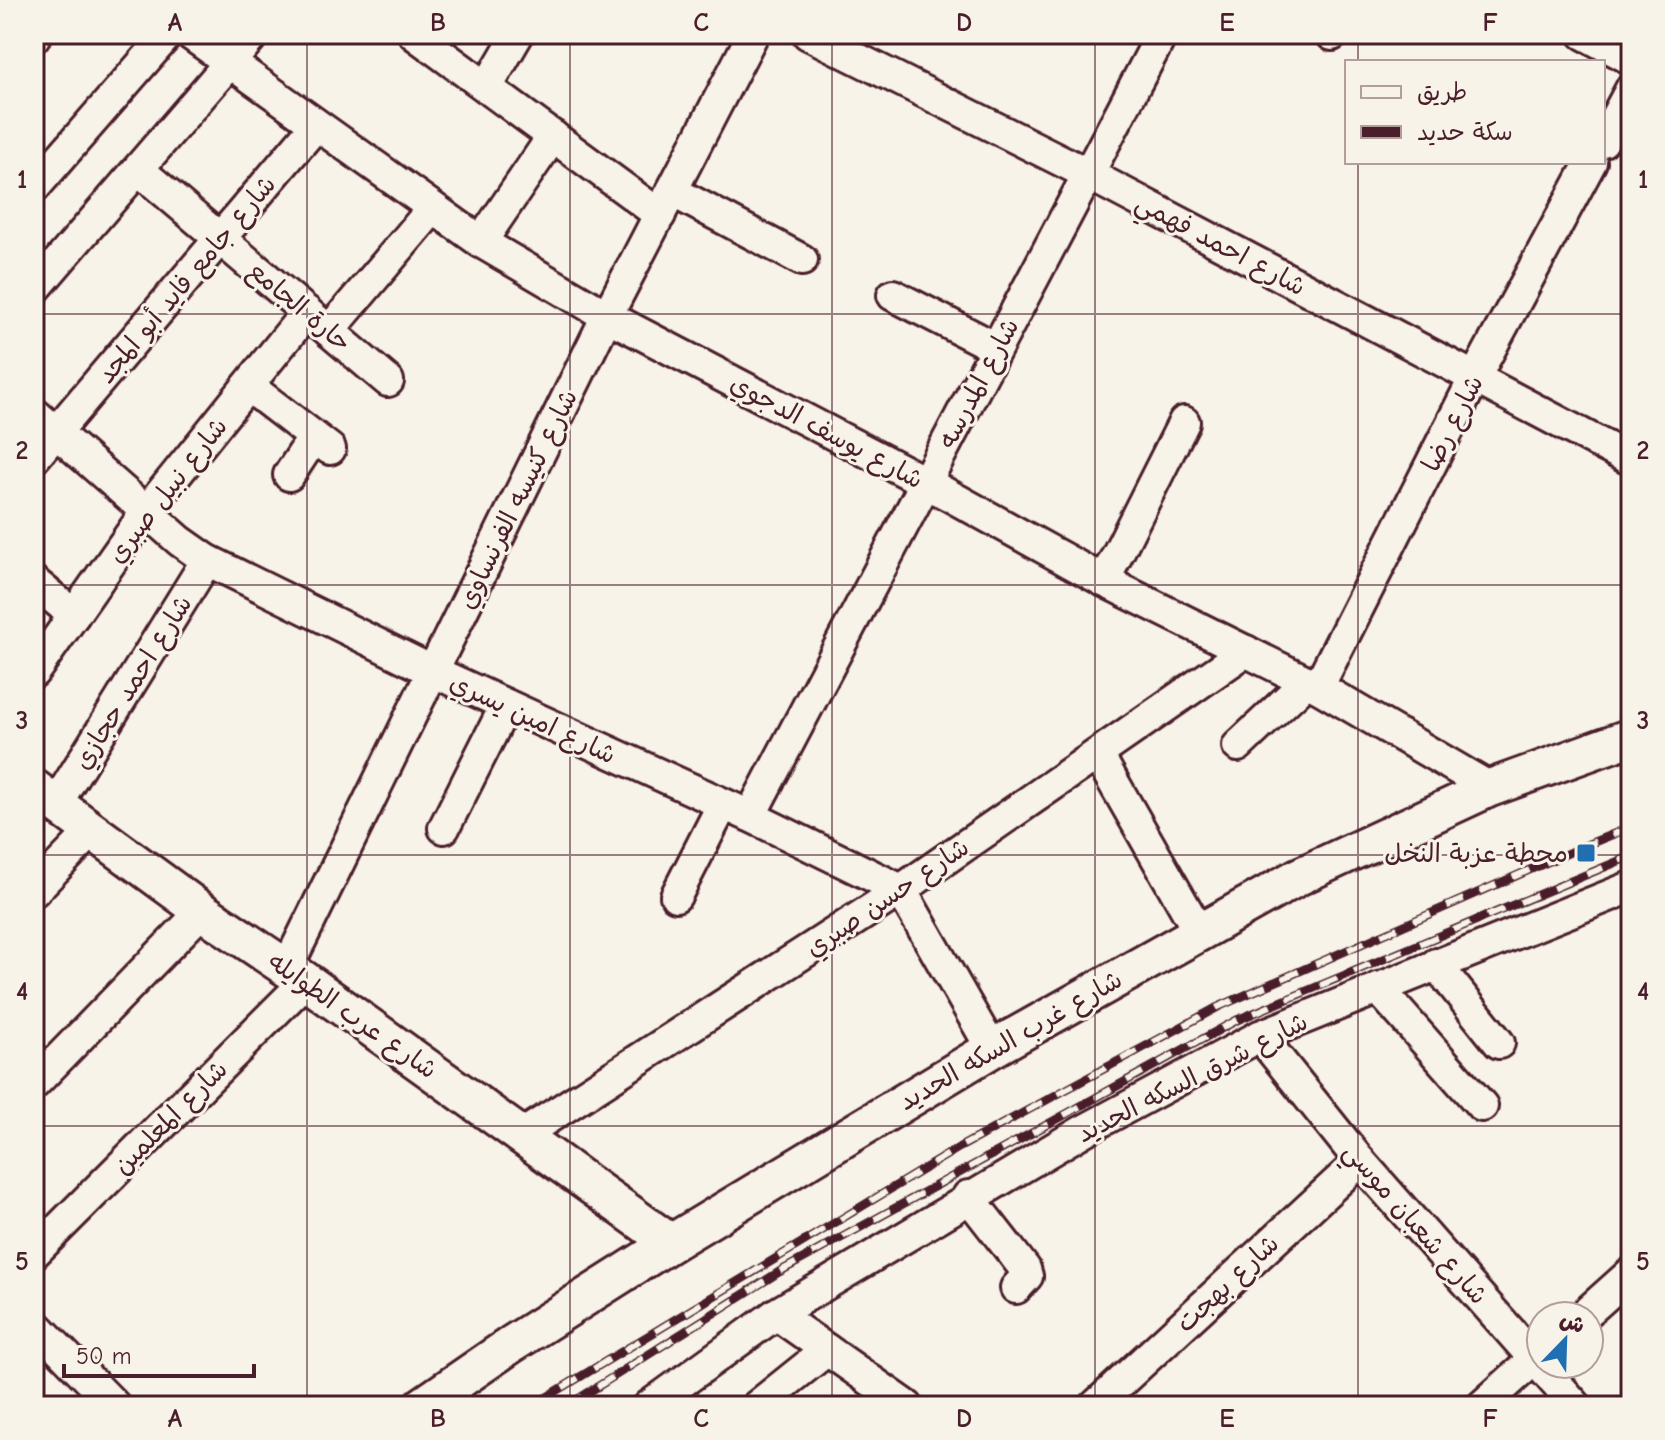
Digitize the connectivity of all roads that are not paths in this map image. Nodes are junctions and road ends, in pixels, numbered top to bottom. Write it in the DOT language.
graph roads {
  1 [pos="168,34"];
  2 [pos="190,34"];
  3 [pos="254,34"];
  4 [pos="414,34"];
  5 [pos="518,34"];
  6 [pos="753,34"];
  7 [pos="808,34"];
  8 [pos="1162,34"];
  9 [pos="1584,34"];
  10 [pos="1631,59"];
  11 [pos="230,63"];
  12 [pos="487,87"];
  13 [pos="1631,89"];
  14 [pos="316,125"];
  15 [pos="553,136"];
  16 [pos="1605,137"];
  17 [pos="1590,164"];
  18 [pos="139,170"];
  19 [pos="1088,174"];
  20 [pos="34,188"];
  21 [pos="666,203"];
  22 [pos="433,208"];
  23 [pos="221,239"];
  24 [pos="481,242"];
  25 [pos="802,260"];
  26 [pos="34,290"];
  27 [pos="893,295"];
  28 [pos="607,316"];
  29 [pos="318,322"];
  30 [pos="996,348"];
  31 [pos="1474,379"];
  32 [pos="388,381"];
  33 [pos="248,386"];
  34 [pos="1184,422"];
  35 [pos="45,423"];
  36 [pos="34,458"];
  37 [pos="1631,460"];
  38 [pos="289,475"];
  39 [pos="925,482"];
  40 [pos="146,512"];
  41 [pos="207,560"];
  42 [pos="1104,581"];
  43 [pos="34,582"];
  44 [pos="74,615"];
  45 [pos="1246,651"];
  46 [pos="432,671"];
  47 [pos="34,672"];
  48 [pos="1312,684"];
  49 [pos="506,705"];
  50 [pos="1631,737"];
  51 [pos="1238,746"];
  52 [pos="1098,755"];
  53 [pos="1490,788"];
  54 [pos="45,796"];
  55 [pos="723,804"];
  56 [pos="750,816"];
  57 [pos="444,828"];
  58 [pos="93,830"];
  59 [pos="1631,887"];
  60 [pos="901,890"];
  61 [pos="34,891"];
  62 [pos="676,896"];
  63 [pos="202,911"];
  64 [pos="1199,932"];
  65 [pos="1436,964"];
  66 [pos="296,975"];
  67 [pos="1378,988"];
  68 [pos="1260,1036"];
  69 [pos="1499,1043"];
  70 [pos="992,1049"];
  71 [pos="34,1084"];
  72 [pos="1482,1106"];
  73 [pos="522,1135"];
  74 [pos="1360,1161"];
  75 [pos="969,1197"];
  76 [pos="671,1243"];
  77 [pos="34,1253"];
  78 [pos="1631,1273"];
  79 [pos="1016,1288"];
  80 [pos="1601,1300"];
  81 [pos="776,1314"];
  82 [pos="34,1323"];
  83 [pos="1525,1342"];
  84 [pos="827,1350"];
  85 [pos="1525,1368"];
  86 [pos="1556,1380"];
  87 [pos="900,1404"];
  88 [pos="115,1406"];
  89 [pos="422,1406"];
  90 [pos="649,1406"];
  91 [pos="757,1406"];
  92 [pos="1095,1406"];
  93 [pos="1482,1406"];
  94 [pos="1576,1406"];
  1 -- 20 [label="street"];
  2 -- 11 [label="street, شارع يوسف الدجوي"];
  3 -- 11 [label="street"];
  4 -- 12 [label="street"];
  5 -- 12 [label="street"];
  6 -- 21 [label="street, شارع كنيسه الفرنساوي"];
  7 -- 19 [label="street, شارع احمد فهمي"];
  8 -- 19 [label="street, شارع المدرسه"];
  9 -- 10 [label="street"];
  11 -- 14 [label="street, شارع يوسف الدجوي"];
  11 -- 18 [label="street"];
  12 -- 15 [label="street"];
  13 -- 16 [label="street"];
  14 -- 22 [label="street, شارع يوسف الدجوي"];
  14 -- 23 [label="street, شارع جامع فايد أبو المجد"];
  15 -- 21 [label="street"];
  15 -- 24 [label="street"];
  17 -- 31 [label="street, شارع رضا"];
  18 -- 23 [label="street, حارة الجامع"];
  18 -- 26 [label="street"];
  19 -- 30 [label="street, شارع المدرسه"];
  19 -- 31 [label="street, شارع احمد فهمي"];
  21 -- 25 [label="street"];
  21 -- 28 [label="street, شارع كنيسه الفرنساوي"];
  22 -- 24 [label="street, شارع يوسف الدجوي"];
  22 -- 29 [label="street, شارع نبيل صبري"];
  23 -- 29 [label="street, حارة الجامع"];
  23 -- 35 [label="street, شارع جامع فايد أبو المجد"];
  24 -- 28 [label="street, شارع يوسف الدجوي"];
  27 -- 30 [label="street"];
  28 -- 39 [label="street, شارع يوسف الدجوي"];
  28 -- 46 [label="street, شارع كنيسه الفرنساوي"];
  29 -- 32 [label="street, حارة الجامع"];
  29 -- 33 [label="street, شارع نبيل صبري"];
  30 -- 39 [label="street, شارع المدرسه"];
  31 -- 37 [label="street, شارع احمد فهمي"];
  31 -- 48 [label="street, شارع رضا"];
  33 -- 38 [label="street"];
  33 -- 40 [label="street, شارع نبيل صبري"];
  34 -- 42 [label="street"];
  35 -- 36 [label="street, شارع جامع فايد أبو المجد"];
  35 -- 40 [label="street, شارع امين يسري"];
  39 -- 42 [label="street, شارع يوسف الدجوي"];
  39 -- 56 [label="street, شارع المدرسه"];
  40 -- 41 [label="street, شارع امين يسري"];
  40 -- 44 [label="street, شارع نبيل صبري"];
  41 -- 46 [label="street, شارع امين يسري"];
  41 -- 54 [label="street, شارع احمد حجازي"];
  42 -- 45 [label="street, شارع يوسف الدجوي"];
  43 -- 44 [label="street"];
  44 -- 47 [label="street, شارع نبيل صبري"];
  45 -- 48 [label="street, شارع يوسف الدجوي"];
  45 -- 52 [label="street, شارع حسن صبري"];
  46 -- 49 [label="street, شارع امين يسري"];
  46 -- 66 [label="street, شارع كنيسه الفرنساوي"];
  48 -- 51 [label="street, شارع رضا"];
  48 -- 53 [label="street, شارع يوسف الدجوي"];
  49 -- 55 [label="street, شارع امين يسري"];
  49 -- 57 [label="street"];
  50 -- 53 [label="street, شارع غرب السكه الحديد"];
  52 -- 60 [label="street, شارع حسن صبري"];
  52 -- 64 [label="street"];
  53 -- 64 [label="street, شارع غرب السكه الحديد"];
  54 -- 58 [label="street, شارع عرب الطوايله"];
  55 -- 56 [label="street, شارع امين يسري"];
  55 -- 62 [label="street"];
  56 -- 60 [label="street, شارع امين يسري"];
  58 -- 61 [label="street"];
  58 -- 63 [label="street, شارع عرب الطوايله"];
  59 -- 65 [label="street, شارع شرق السكه الحديد"];
  60 -- 70 [label="street"];
  60 -- 73 [label="street, شارع حسن صبري"];
  63 -- 66 [label="street, شارع عرب الطوايله"];
  63 -- 71 [label="street"];
  64 -- 70 [label="street, شارع غرب السكه الحديد"];
  65 -- 67 [label="street, شارع شرق السكه الحديد"];
  65 -- 69 [label="street"];
  66 -- 73 [label="street, شارع عرب الطوايله"];
  66 -- 77 [label="street, شارع المعلمين"];
  67 -- 68 [label="street, شارع شرق السكه الحديد"];
  67 -- 72 [label="street"];
  68 -- 74 [label="street, شارع شعبان موسي"];
  68 -- 75 [label="street, شارع شرق السكه الحديد"];
  70 -- 76 [label="street, شارع غرب السكه الحديد"];
  73 -- 76 [label="street, شارع عرب الطوايله"];
  74 -- 83 [label="street, شارع شعبان موسي"];
  74 -- 92 [label="street, شارع بهجت"];
  75 -- 79 [label="street"];
  75 -- 81 [label="street, شارع شرق السكه الحديد"];
  76 -- 89 [label="street, شارع غرب السكه الحديد"];
  78 -- 80 [label="street"];
  81 -- 84 [label="street"];
  81 -- 90 [label="street, شارع شرق السكه الحديد"];
  82 -- 88 [label="street"];
  84 -- 87 [label="street"];
  84 -- 91 [label="street"];
  85 -- 93 [label="street"];
  86 -- 94 [label="street, شارع شعبان موسي"];
}
